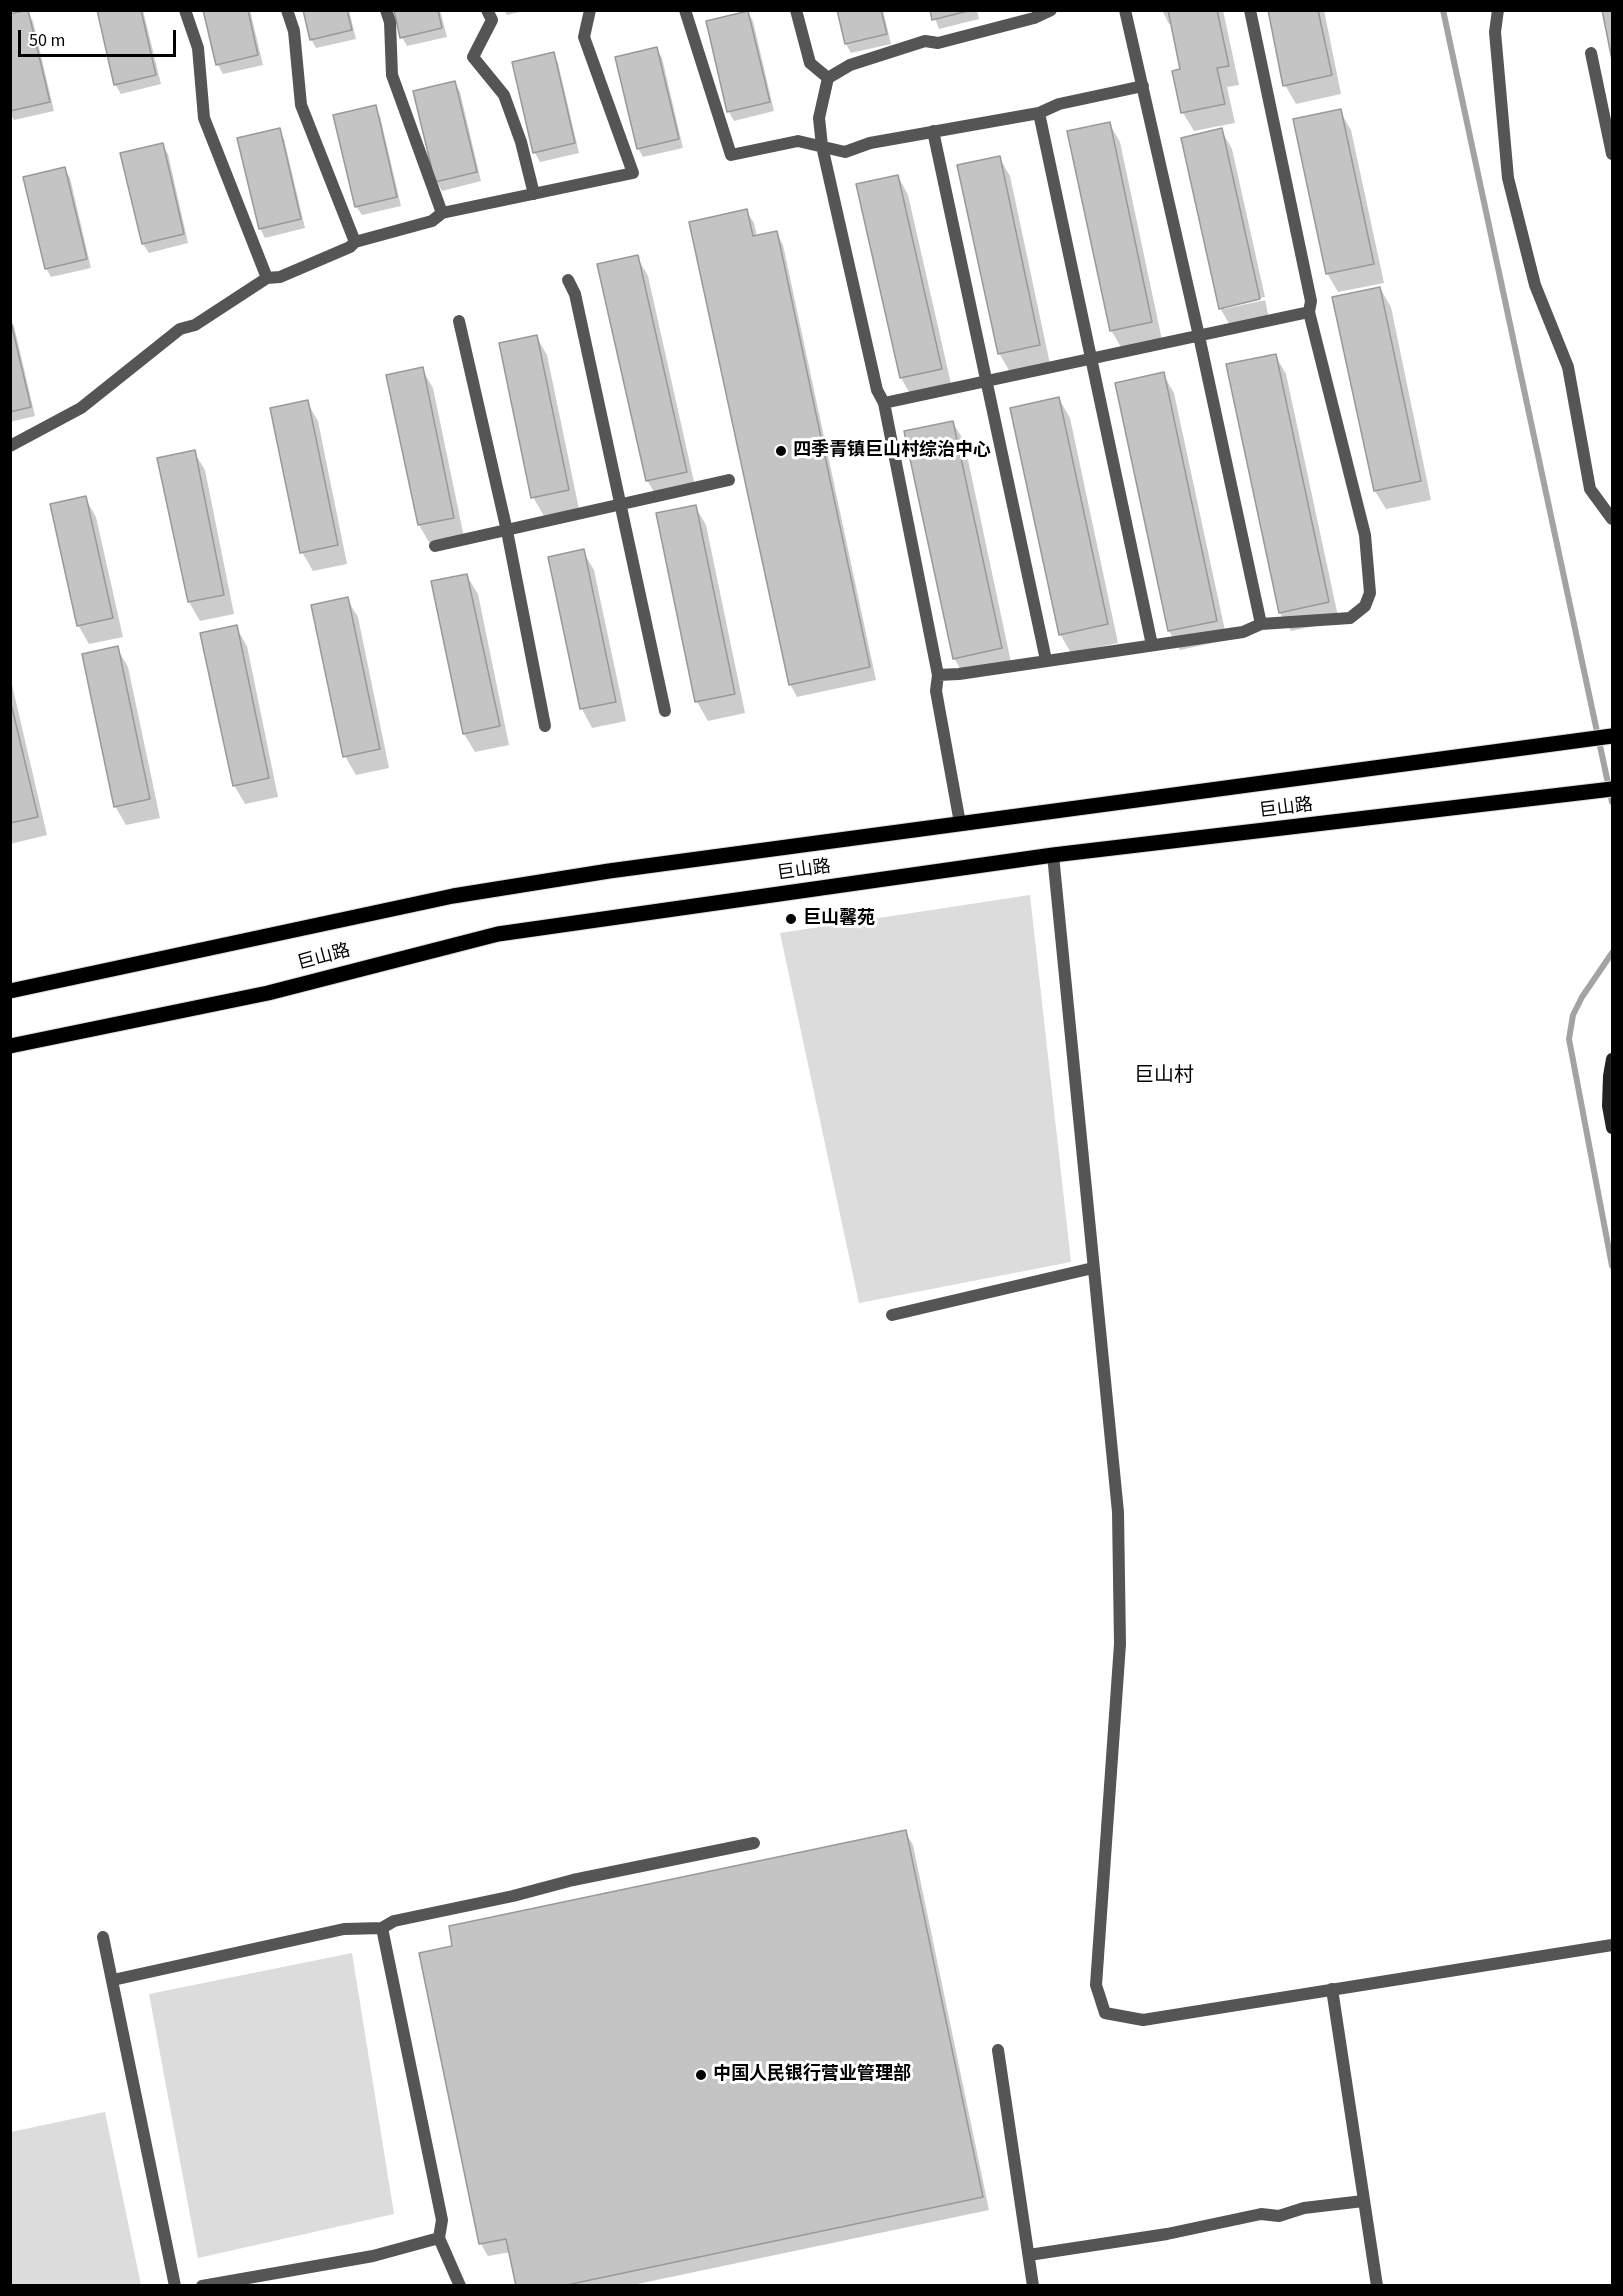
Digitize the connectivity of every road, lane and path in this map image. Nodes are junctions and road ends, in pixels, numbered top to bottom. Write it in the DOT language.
graph roads {
  1 [pos="185,10"];
  2 [pos="287,10"];
  3 [pos="386,10"];
  4 [pos="487,10"];
  5 [pos="590,10"];
  6 [pos="685,10"];
  7 [pos="796,10"];
  8 [pos="1051,10"];
  9 [pos="1125,10"];
  10 [pos="1250,10"];
  11 [pos="1498,10"];
  12 [pos="1591,53"];
  13 [pos="828,78"];
  14 [pos="1143,86"];
  15 [pos="1039,113"];
  16 [pos="933,131"];
  17 [pos="822,146"];
  18 [pos="1612,154"];
  19 [pos="534,194"];
  20 [pos="442,213"];
  21 [pos="355,242"];
  22 [pos="267,278"];
  23 [pos="568,280"];
  24 [pos="1309,312"];
  25 [pos="459,321"];
  26 [pos="1199,336"];
  27 [pos="1091,358"];
  28 [pos="987,381"];
  29 [pos="884,403"];
  30 [pos="10,446"];
  31 [pos="729,480"];
  32 [pos="621,505"];
  33 [pos="1612,519"];
  34 [pos="507,531"];
  35 [pos="435,546"];
  36 [pos="1261,624"];
  37 [pos="1152,645"];
  38 [pos="1046,660"];
  39 [pos="938,675"];
  40 [pos="665,711"];
  41 [pos="545,726"];
  42 [pos="1612,736"];
  43 [pos="1612,789"];
  44 [pos="960,823"];
  45 [pos="1053,855"];
  46 [pos="10,991"];
  47 [pos="10,1046"];
  48 [pos="1612,1059"];
  49 [pos="1612,1128"];
  50 [pos="1093,1269"];
  51 [pos="892,1315"];
  52 [pos="754,1843"];
  53 [pos="382,1928"];
  54 [pos="103,1937"];
  55 [pos="1612,1945"];
  56 [pos="113,1980"];
  57 [pos="1332,1989"];
  58 [pos="998,2050"];
  59 [pos="1363,2201"];
  60 [pos="439,2238"];
  61 [pos="1029,2255"];
  62 [pos="175,2286"];
  63 [pos="202,2286"];
  64 [pos="460,2286"];
  65 [pos="1033,2286"];
  66 [pos="1377,2286"];
  1 -- 22 [label="street"];
  2 -- 21 [label="street"];
  3 -- 20 [label="street"];
  4 -- 19 [label="street"];
  5 -- 19 [label="street"];
  6 -- 17 [label="street"];
  7 -- 13 [label="street"];
  8 -- 13 [label="street"];
  9 -- 14 [label="street"];
  10 -- 24 [label="street"];
  11 -- 33 [label="street"];
  12 -- 18 [label="street"];
  13 -- 17 [label="street"];
  14 -- 15 [label="street"];
  14 -- 26 [label="street"];
  15 -- 16 [label="street"];
  15 -- 27 [label="street"];
  16 -- 17 [label="street"];
  16 -- 28 [label="street"];
  17 -- 29 [label="street"];
  19 -- 20 [label="street"];
  20 -- 21 [label="street"];
  21 -- 22 [label="street"];
  22 -- 30 [label="street"];
  23 -- 32 [label="street"];
  24 -- 26 [label="street"];
  24 -- 36 [label="street"];
  25 -- 34 [label="street"];
  26 -- 27 [label="street"];
  26 -- 36 [label="street"];
  27 -- 28 [label="street"];
  27 -- 37 [label="street"];
  28 -- 29 [label="street"];
  28 -- 38 [label="street"];
  29 -- 39 [label="street"];
  31 -- 32 [label="street"];
  32 -- 34 [label="street"];
  32 -- 40 [label="street"];
  34 -- 35 [label="street"];
  34 -- 41 [label="street"];
  36 -- 37 [label="street"];
  37 -- 38 [label="street"];
  38 -- 39 [label="street"];
  39 -- 44 [label="street"];
  42 -- 44 [label="main road, 巨山路"];
  43 -- 45 [label="main road, 巨山路"];
  44 -- 46 [label="main road, 巨山路"];
  45 -- 47 [label="main road, 巨山路"];
  45 -- 50 [label="street"];
  48 -- 49 [label="street"];
  50 -- 51 [label="street"];
  50 -- 57 [label="street"];
  52 -- 53 [label="street"];
  53 -- 56 [label="street"];
  53 -- 60 [label="street"];
  54 -- 56 [label="street"];
  55 -- 57 [label="street"];
  56 -- 62 [label="street"];
  57 -- 59 [label="street"];
  58 -- 61 [label="street"];
  59 -- 61 [label="street"];
  59 -- 66 [label="street"];
  60 -- 63 [label="street"];
  60 -- 64 [label="street"];
  61 -- 65 [label="street"];
}
